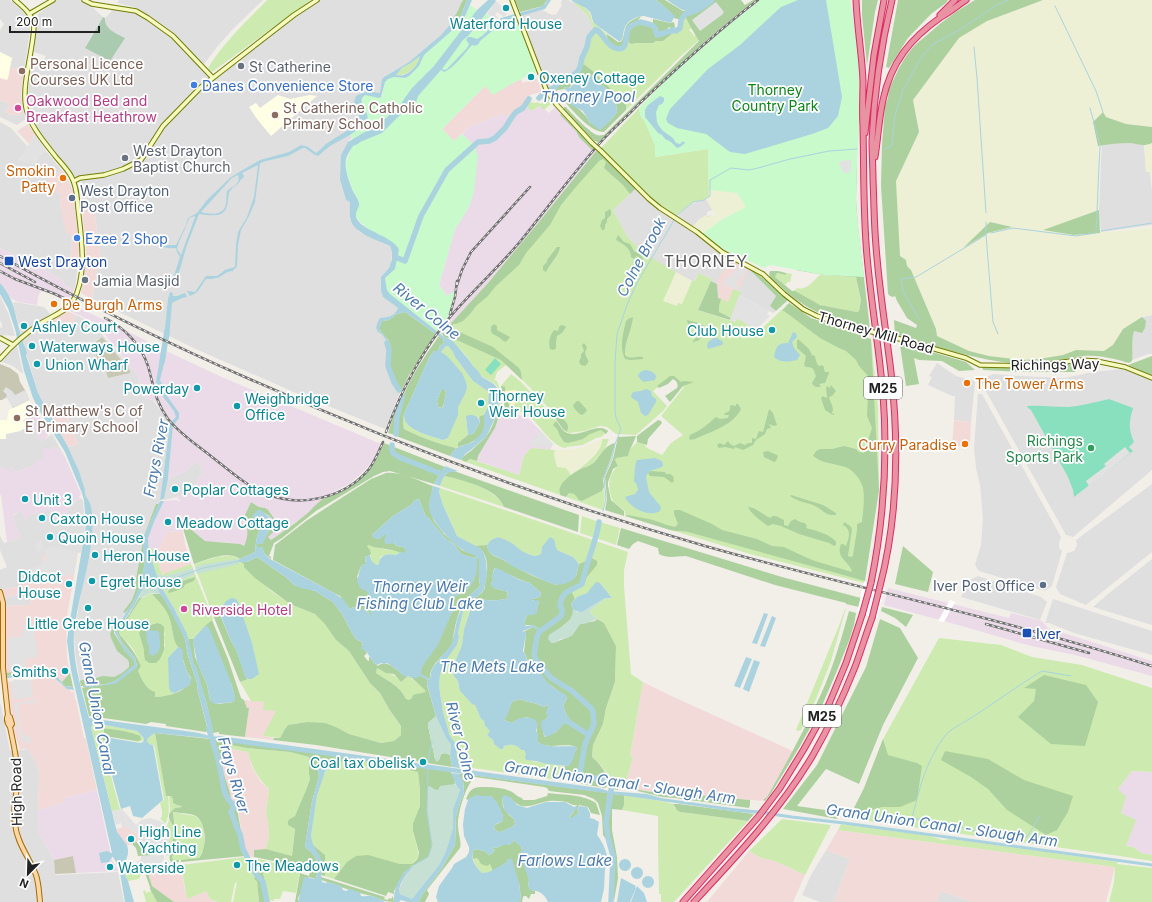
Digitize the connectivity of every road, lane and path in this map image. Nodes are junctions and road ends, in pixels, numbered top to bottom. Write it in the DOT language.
graph roads {
  1 [pos="15,0"];
  2 [pos="53,0"];
  3 [pos="84,0"];
  4 [pos="317,0"];
  5 [pos="512,0"];
  6 [pos="854,0"];
  7 [pos="884,0"];
  8 [pos="892,0"];
  9 [pos="955,0"];
  10 [pos="966,0"];
  11 [pos="29,14"];
  12 [pos="934,22"];
  13 [pos="212,77"];
  14 [pos="864,142"];
  15 [pos="873,166"];
  16 [pos="74,181"];
  17 [pos="0,338"];
  18 [pos="12,345"];
  19 [pos="0,359"];
  20 [pos="980,365"];
  21 [pos="1152,378"];
  22 [pos="0,592"];
  23 [pos="1,603"];
  24 [pos="40,902"];
  25 [pos="683,902"];
  26 [pos="694,902"];
  1 -- 11 [label="street"];
  2 -- 11 [label="street"];
  3 -- 13 [label="street"];
  4 -- 13 [label="street"];
  5 -- 20 [label="street, Thorney Mill Road, bridge"];
  6 -- 14 [label="highway"];
  7 -- 14 [label="highway, M25"];
  8 -- 15 [label="highway, M25"];
  9 -- 12 [label="highway"];
  10 -- 12 [label="highway"];
  11 -- 16 [label="street"];
  12 -- 15 [label="highway"];
  13 -- 16 [label="street"];
  14 -- 25 [label="highway, M25, bridge"];
  15 -- 26 [label="highway, M25, bridge"];
  16 -- 18 [label="street"];
  17 -- 18 [label="street"];
  18 -- 19 [label="street"];
  20 -- 21 [label="street, Richings Way"];
  22 -- 23 [label="main road"];
  23 -- 24 [label="main road, High Road"];
}
